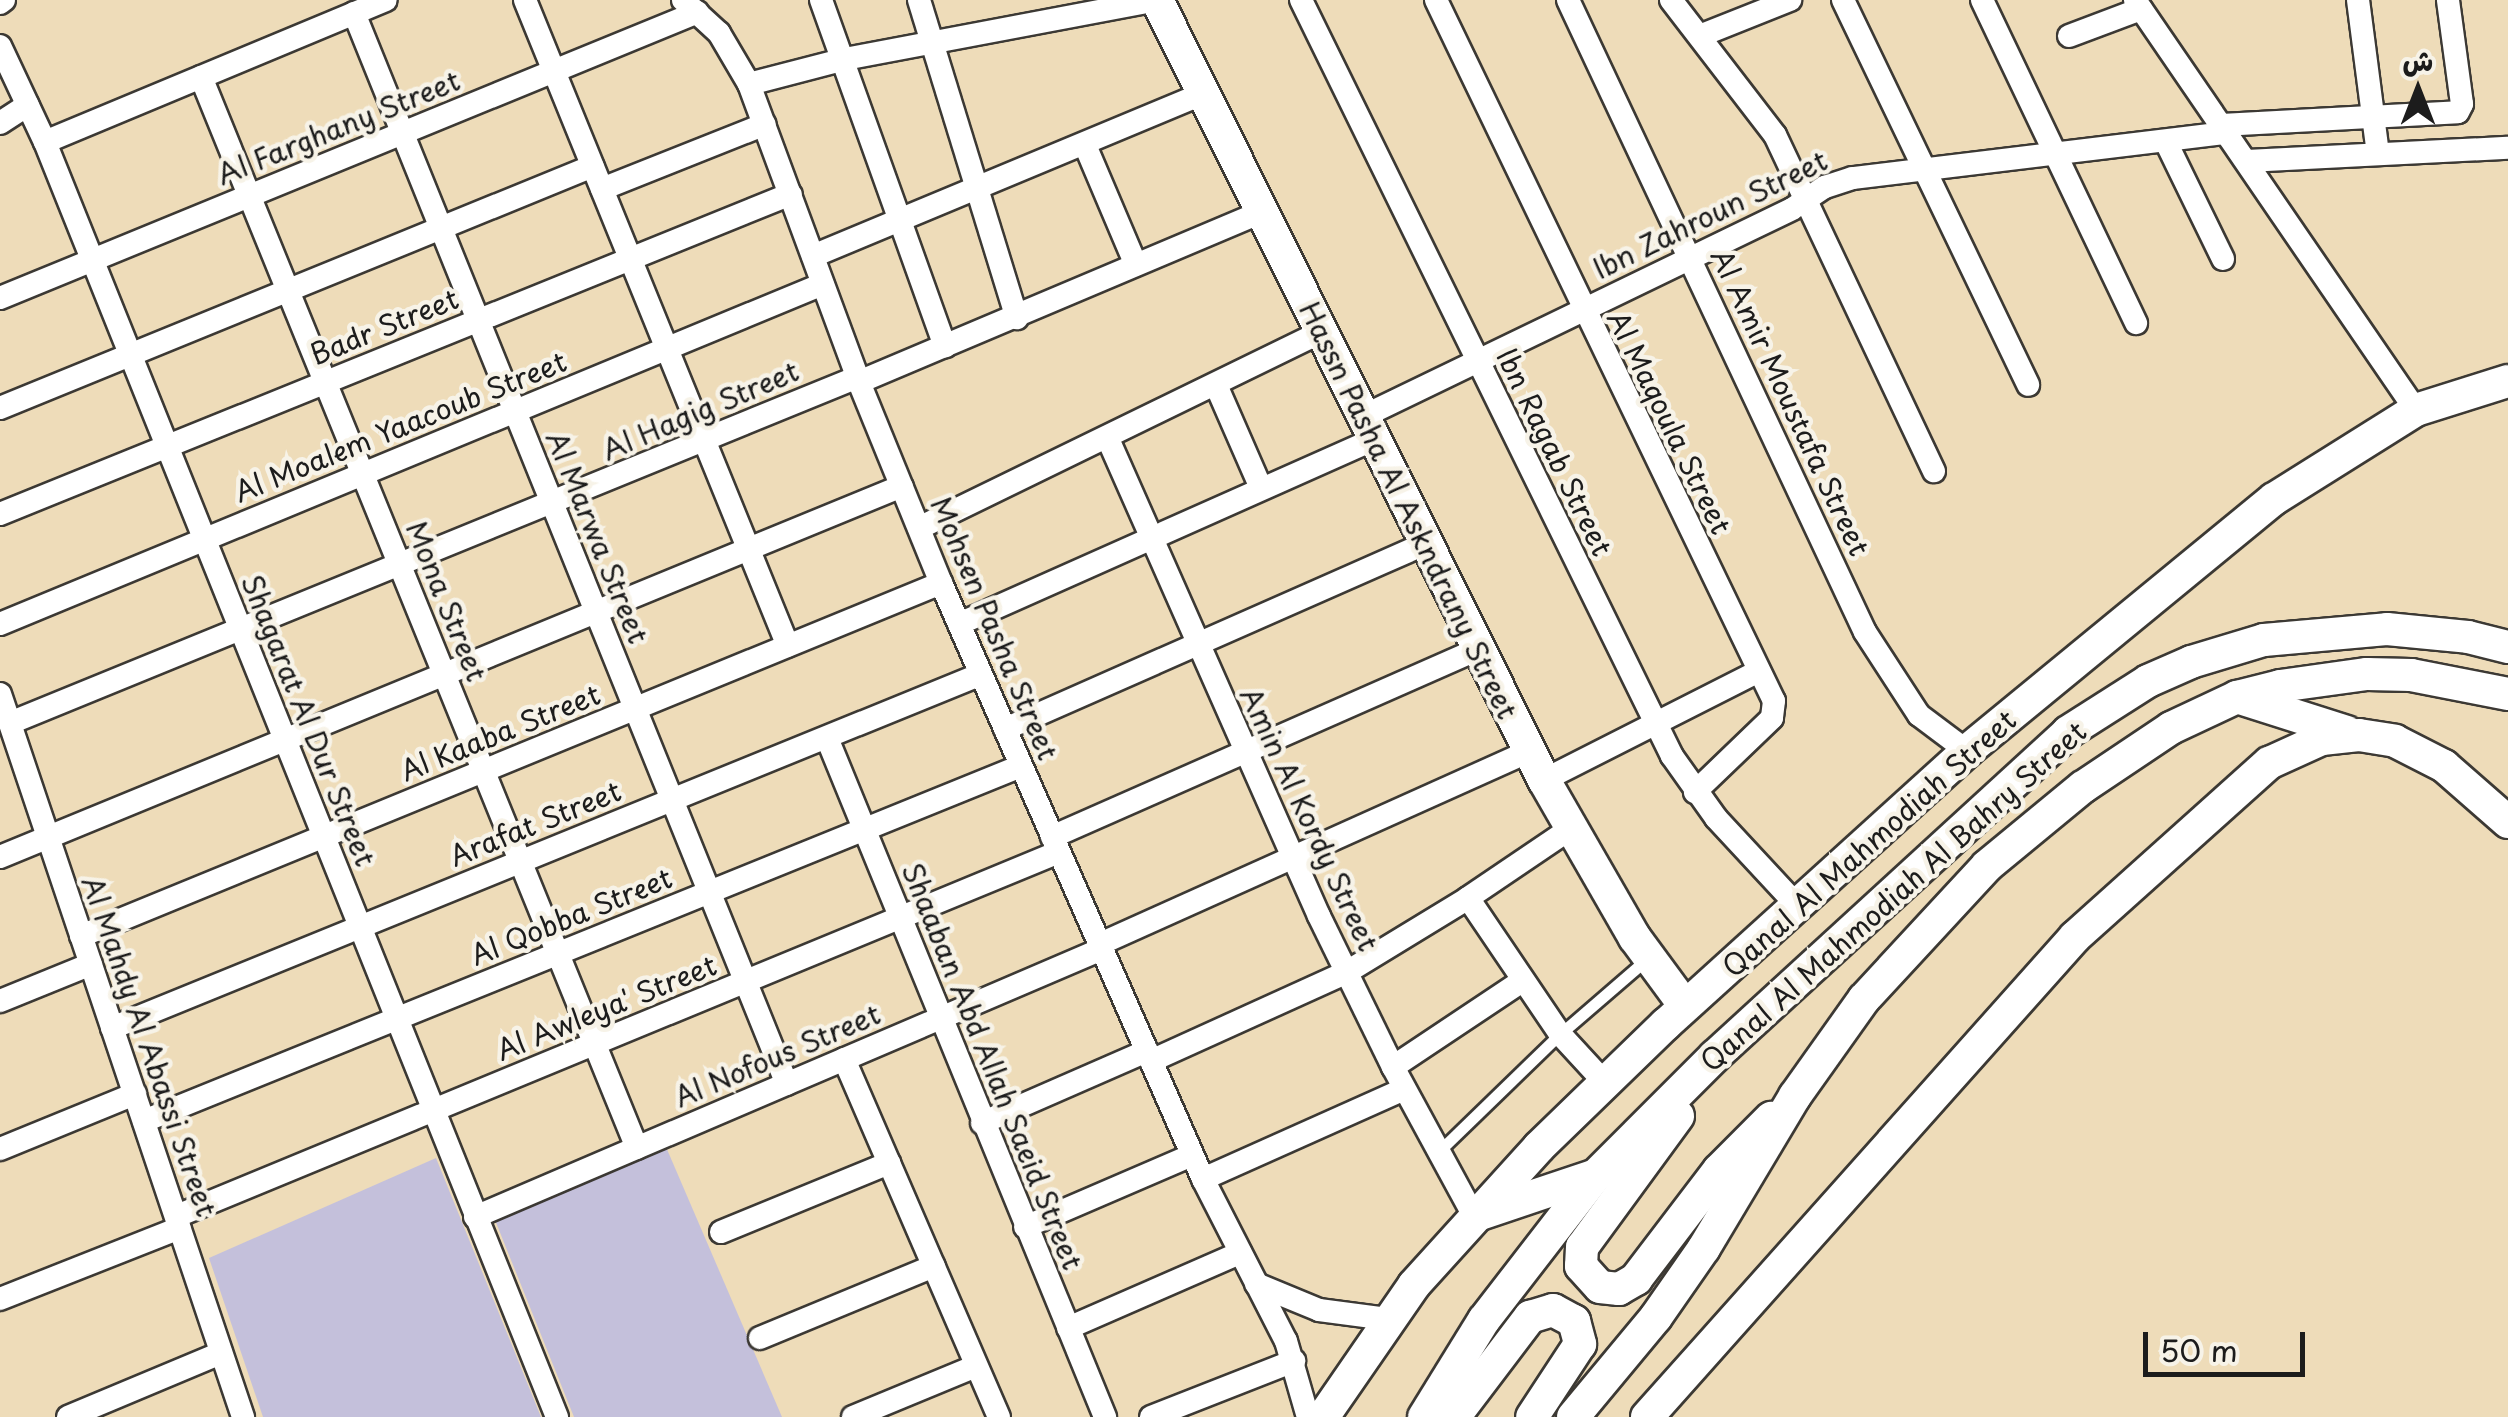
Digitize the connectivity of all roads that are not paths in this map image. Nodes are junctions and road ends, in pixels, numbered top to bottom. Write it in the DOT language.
graph roads {
  1 [pos="386,0"];
  2 [pos="525,0"];
  3 [pos="820,0"];
  4 [pos="919,0"];
  5 [pos="1157,0"];
  6 [pos="1301,0"];
  7 [pos="1436,0"];
  8 [pos="1568,0"];
  9 [pos="1672,0"];
  10 [pos="1790,0"];
  11 [pos="1843,0"];
  12 [pos="1982,0"];
  13 [pos="2358,0"];
  14 [pos="2448,0"];
  15 [pos="2138,5"];
  16 [pos="691,6"];
  17 [pos="354,13"];
  18 [pos="1702,34"];
  19 [pos="2068,36"];
  20 [pos="932,41"];
  21 [pos="0,46"];
  22 [pos="845,59"];
  23 [pos="554,71"];
  24 [pos="200,77"];
  25 [pos="749,84"];
  26 [pos="1202,94"];
  27 [pos="28,105"];
  28 [pos="2371,118"];
  29 [pos="0,123"];
  30 [pos="765,124"];
  31 [pos="2223,129"];
  32 [pos="402,133"];
  33 [pos="45,142"];
  34 [pos="2166,142"];
  35 [pos="1085,144"];
  36 [pos="2508,148"];
  37 [pos="2378,154"];
  38 [pos="2058,155"];
  39 [pos="2247,161"];
  40 [pos="593,166"];
  41 [pos="1927,171"];
  42 [pos="977,187"];
  43 [pos="602,190"];
  44 [pos="791,194"];
  45 [pos="249,196"];
  46 [pos="1806,197"];
  47 [pos="1261,212"];
  48 [pos="901,219"];
  49 [pos="441,228"];
  50 [pos="813,256"];
  51 [pos="1690,257"];
  52 [pos="2223,258"];
  53 [pos="630,259"];
  54 [pos="92,260"];
  55 [pos="1136,266"];
  56 [pos="823,284"];
  57 [pos="288,290"];
  58 [pos="0,298"];
  59 [pos="1582,310"];
  60 [pos="1017,318"];
  61 [pos="478,320"];
  62 [pos="2136,323"];
  63 [pos="1321,332"];
  64 [pos="945,347"];
  65 [pos="667,349"];
  66 [pos="130,355"];
  67 [pos="1477,361"];
  68 [pos="858,379"];
  69 [pos="2508,381"];
  70 [pos="325,382"];
  71 [pos="1216,385"];
  72 [pos="2028,385"];
  73 [pos="0,408"];
  74 [pos="2416,410"];
  75 [pos="515,412"];
  76 [pos="1370,427"];
  77 [pos="1108,439"];
  78 [pos="704,442"];
  79 [pos="167,446"];
  80 [pos="1934,471"];
  81 [pos="362,474"];
  82 [pos="902,486"];
  83 [pos="1261,488"];
  84 [pos="552,503"];
  85 [pos="0,514"];
  86 [pos="919,528"];
  87 [pos="1151,538"];
  88 [pos="204,540"];
  89 [pos="1425,544"];
  90 [pos="748,549"];
  91 [pos="400,565"];
  92 [pos="941,583"];
  93 [pos="596,612"];
  94 [pos="0,624"];
  95 [pos="959,624"];
  96 [pos="240,630"];
  97 [pos="1198,644"];
  98 [pos="2096,644"];
  99 [pos="788,646"];
  100 [pos="2508,647"];
  101 [pos="1476,650"];
  102 [pos="1759,671"];
  103 [pos="444,674"];
  104 [pos="981,674"];
  105 [pos="2508,694"];
  106 [pos="0,696"];
  107 [pos="2237,697"];
  108 [pos="635,708"];
  109 [pos="10,724"];
  110 [pos="1655,724"];
  111 [pos="1005,729"];
  112 [pos="2068,732"];
  113 [pos="2359,736"];
  114 [pos="827,738"];
  115 [pos="285,740"];
  116 [pos="1245,751"];
  117 [pos="1966,751"];
  118 [pos="1021,766"];
  119 [pos="1537,766"];
  120 [pos="484,771"];
  121 [pos="1695,792"];
  122 [pos="672,800"];
  123 [pos="2508,822"];
  124 [pos="1570,829"];
  125 [pos="864,830"];
  126 [pos="323,836"];
  127 [pos="48,838"];
  128 [pos="1056,844"];
  129 [pos="0,857"];
  130 [pos="1293,859"];
  131 [pos="520,861"];
  132 [pos="710,893"];
  133 [pos="1468,898"];
  134 [pos="1796,904"];
  135 [pos="899,918"];
  136 [pos="359,927"];
  137 [pos="81,936"];
  138 [pos="1101,947"];
  139 [pos="558,954"];
  140 [pos="1648,958"];
  141 [pos="91,964"];
  142 [pos="1347,972"];
  143 [pos="1522,981"];
  144 [pos="745,982"];
  145 [pos="0,1001"];
  146 [pos="1686,1006"];
  147 [pos="396,1019"];
  148 [pos="939,1019"];
  149 [pos="112,1028"];
  150 [pos="1560,1034"];
  151 [pos="594,1044"];
  152 [pos="1149,1056"];
  153 [pos="1715,1056"];
  154 [pos="844,1060"];
  155 [pos="1393,1067"];
  156 [pos="1606,1082"];
  157 [pos="787,1084"];
  158 [pos="1404,1089"];
  159 [pos="134,1094"];
  160 [pos="1795,1096"];
  161 [pos="433,1111"];
  162 [pos="144,1121"];
  163 [pos="982,1123"];
  164 [pos="637,1148"];
  165 [pos="0,1149"];
  166 [pos="1438,1153"];
  167 [pos="1192,1155"];
  168 [pos="889,1163"];
  169 [pos="1596,1175"];
  170 [pos="1203,1179"];
  171 [pos="1474,1216"];
  172 [pos="476,1217"];
  173 [pos="178,1222"];
  174 [pos="1025,1227"];
  175 [pos="721,1232"];
  176 [pos="1240,1253"];
  177 [pos="934,1266"];
  178 [pos="1256,1284"];
  179 [pos="0,1299"];
  180 [pos="1387,1318"];
  181 [pos="1068,1328"];
  182 [pos="760,1338"];
  183 [pos="222,1353"];
  184 [pos="1294,1361"];
  185 [pos="976,1366"];
  186 [pos="68,1417"];
  187 [pos="243,1417"];
  188 [pos="557,1417"];
  189 [pos="852,1417"];
  190 [pos="999,1417"];
  191 [pos="1105,1417"];
  192 [pos="1151,1417"];
  193 [pos="1308,1417"];
  194 [pos="1323,1417"];
  195 [pos="1424,1417"];
  196 [pos="1454,1417"];
  197 [pos="1532,1417"];
  198 [pos="1573,1417"];
  199 [pos="1647,1417"];
  1 -- 17 [label="street"];
  2 -- 23 [label="street"];
  3 -- 22 [label="street"];
  4 -- 20 [label="street"];
  5 -- 20 [label="street"];
  5 -- 26 [label="street, Hassn Pasha Al Askndrany Street"];
  6 -- 67 [label="street, Ibn Ragab Street"];
  7 -- 59 [label="street, Al Maqoula Street"];
  8 -- 51 [label="street, Al Amir Moustafa Street"];
  9 -- 18 [label="street"];
  10 -- 18 [label="street"];
  11 -- 41 [label="street"];
  12 -- 38 [label="street"];
  13 -- 28 [label="street"];
  14 -- 28 [label="street, Ibn Zahroun Street"];
  15 -- 19 [label="street"];
  15 -- 31 [label="street"];
  16 -- 23 [label="street, Al Farghany Street"];
  16 -- 25 [label="street, Mohsen Pasha Street"];
  17 -- 24 [label="street"];
  17 -- 32 [label="street, Al Marwa Street"];
  18 -- 46 [label="street"];
  20 -- 22 [label="street"];
  20 -- 42 [label="street"];
  21 -- 27 [label="street, Shagarat Al Dur Street"];
  22 -- 25 [label="street"];
  22 -- 48 [label="street"];
  23 -- 32 [label="street, Al Farghany Street"];
  23 -- 40 [label="street"];
  24 -- 33 [label="street"];
  24 -- 45 [label="street, Mona Street"];
  25 -- 30 [label="street, Mohsen Pasha Street"];
  26 -- 35 [label="street"];
  26 -- 47 [label="street, Hassn Pasha Al Askndrany Street"];
  27 -- 29 [label="street"];
  27 -- 33 [label="street, Shagarat Al Dur Street"];
  28 -- 31 [label="street, Ibn Zahroun Street"];
  28 -- 37 [label="street"];
  30 -- 43 [label="street"];
  30 -- 44 [label="street, Mohsen Pasha Street"];
  31 -- 34 [label="street, Ibn Zahroun Street"];
  31 -- 39 [label="street"];
  32 -- 45 [label="street, Al Farghany Street"];
  32 -- 49 [label="street, Al Marwa Street"];
  33 -- 54 [label="street, Shagarat Al Dur Street"];
  34 -- 38 [label="street, Ibn Zahroun Street"];
  34 -- 52 [label="street"];
  35 -- 42 [label="street"];
  35 -- 55 [label="street"];
  36 -- 37 [label="street"];
  37 -- 39 [label="street"];
  38 -- 41 [label="street, Ibn Zahroun Street"];
  38 -- 62 [label="street"];
  39 -- 74 [label="street"];
  40 -- 43 [label="street"];
  40 -- 49 [label="street"];
  41 -- 46 [label="street, Ibn Zahroun Street"];
  41 -- 72 [label="street"];
  42 -- 48 [label="street"];
  42 -- 60 [label="street"];
  43 -- 53 [label="street"];
  44 -- 50 [label="street, Mohsen Pasha Street"];
  44 -- 53 [label="street, Badr Street"];
  45 -- 54 [label="street, Al Farghany Street"];
  45 -- 57 [label="street, Mona Street"];
  46 -- 51 [label="street, Ibn Zahroun Street"];
  46 -- 80 [label="street"];
  47 -- 55 [label="street, Al Hagig Street"];
  47 -- 63 [label="street, Hassn Pasha Al Askndrany Street"];
  48 -- 50 [label="street"];
  48 -- 64 [label="street"];
  49 -- 57 [label="street"];
  49 -- 61 [label="street, Al Marwa Street"];
  50 -- 56 [label="street, Mohsen Pasha Street"];
  51 -- 59 [label="street, Ibn Zahroun Street"];
  51 -- 117 [label="street, Al Amir Moustafa Street"];
  53 -- 61 [label="street, Badr Street"];
  53 -- 65 [label="street"];
  54 -- 58 [label="street, Al Farghany Street"];
  54 -- 66 [label="street, Shagarat Al Dur Street"];
  55 -- 60 [label="street, Al Hagig Street"];
  56 -- 65 [label="street, Al Moalem Yaacoub Street"];
  56 -- 68 [label="street, Mohsen Pasha Street"];
  57 -- 66 [label="street"];
  57 -- 70 [label="street, Mona Street"];
  59 -- 67 [label="street, Ibn Zahroun Street"];
  59 -- 102 [label="street, Al Maqoula Street"];
  60 -- 64 [label="street, Al Hagig Street"];
  61 -- 70 [label="street, Badr Street"];
  61 -- 75 [label="street, Al Marwa Street"];
  63 -- 71 [label="street"];
  63 -- 76 [label="street, Hassn Pasha Al Askndrany Street"];
  64 -- 68 [label="street, Al Hagig Street"];
  65 -- 75 [label="street, Al Moalem Yaacoub Street"];
  65 -- 78 [label="street"];
  66 -- 73 [label="street"];
  66 -- 79 [label="street, Shagarat Al Dur Street"];
  67 -- 76 [label="street, Ibn Zahroun Street"];
  67 -- 110 [label="street, Ibn Ragab Street"];
  68 -- 78 [label="street, Al Hagig Street"];
  68 -- 82 [label="street, Mohsen Pasha Street"];
  69 -- 74 [label="street, Qanal Al Mahmodiah Street"];
  70 -- 79 [label="street, Badr Street"];
  70 -- 81 [label="street, Mona Street"];
  71 -- 77 [label="street"];
  71 -- 83 [label="street"];
  74 -- 98 [label="street, Qanal Al Mahmodiah Street"];
  75 -- 81 [label="street, Al Moalem Yaacoub Street"];
  75 -- 84 [label="street, Al Marwa Street"];
  76 -- 83 [label="street, Ibn Zahroun Street"];
  76 -- 89 [label="street, Hassn Pasha Al Askndrany Street"];
  77 -- 86 [label="street"];
  77 -- 87 [label="street, Amin Al Kordy Street"];
  78 -- 84 [label="street, Al Hagig Street"];
  78 -- 90 [label="street"];
  79 -- 85 [label="street, Badr Street"];
  79 -- 88 [label="street, Shagarat Al Dur Street"];
  81 -- 88 [label="street, Al Moalem Yaacoub Street"];
  81 -- 91 [label="street, Mona Street"];
  82 -- 86 [label="street, Mohsen Pasha Street"];
  82 -- 90 [label="street"];
  83 -- 87 [label="street, Ibn Zahroun Street"];
  84 -- 91 [label="street, Al Hagig Street"];
  84 -- 93 [label="street, Al Marwa Street"];
  86 -- 92 [label="street, Mohsen Pasha Street"];
  87 -- 95 [label="street, Ibn Zahroun Street"];
  87 -- 97 [label="street, Amin Al Kordy Street"];
  88 -- 94 [label="street, Al Moalem Yaacoub Street"];
  88 -- 96 [label="street, Shagarat Al Dur Street"];
  89 -- 97 [label="street"];
  89 -- 101 [label="street, Hassn Pasha Al Askndrany Street"];
  90 -- 93 [label="street"];
  90 -- 99 [label="street"];
  91 -- 96 [label="street, Al Hagig Street"];
  91 -- 103 [label="street, Mona Street"];
  92 -- 95 [label="street, Mohsen Pasha Street"];
  92 -- 99 [label="street, Al Kaaba Street"];
  93 -- 103 [label="street"];
  93 -- 108 [label="street, Al Marwa Street"];
  95 -- 104 [label="street, Mohsen Pasha Street"];
  96 -- 109 [label="street, Al Hagig Street"];
  96 -- 115 [label="street, Shagarat Al Dur Street"];
  97 -- 111 [label="street"];
  97 -- 116 [label="street, Amin Al Kordy Street"];
  98 -- 112 [label="street"];
  98 -- 117 [label="street, Qanal Al Mahmodiah Street"];
  99 -- 108 [label="street, Al Kaaba Street"];
  100 -- 112 [label="street, Qanal Al Mahmodiah Al Bahry Street"];
  101 -- 116 [label="street, Al Awleya' Street"];
  101 -- 119 [label="street, Hassn Pasha Al Askndrany Street"];
  102 -- 110 [label="street, Al Nofous Street"];
  102 -- 121 [label="street, Al Maqoula Street"];
  103 -- 115 [label="street"];
  103 -- 120 [label="street, Mona Street"];
  104 -- 111 [label="street, Mohsen Pasha Street"];
  104 -- 114 [label="street, Arafat Street"];
  105 -- 107 [label="street, Qanal Al Mahmodiah Al Bahry Street"];
  106 -- 109 [label="street, Al Mahdy Al Abassi Street"];
  107 -- 113 [label="street"];
  107 -- 160 [label="street, Qanal Al Mahmodiah Al Bahry Street"];
  108 -- 120 [label="street, Al Kaaba Street"];
  108 -- 122 [label="street, Al Marwa Street"];
  109 -- 127 [label="street, Al Mahdy Al Abassi Street"];
  110 -- 119 [label="street, Al Nofous Street"];
  110 -- 121 [label="street, Ibn Ragab Street"];
  111 -- 118 [label="street, Mohsen Pasha Street"];
  112 -- 153 [label="street, Qanal Al Mahmodiah Al Bahry Street"];
  113 -- 123 [label="street"];
  113 -- 199 [label="street"];
  114 -- 122 [label="street, Arafat Street"];
  114 -- 125 [label="street, Shaaban Abd Allah Saeid Street"];
  115 -- 126 [label="street, Shagarat Al Dur Street"];
  115 -- 127 [label="street"];
  116 -- 128 [label="street, Al Awleya' Street"];
  116 -- 130 [label="street, Amin Al Kordy Street"];
  117 -- 134 [label="street, Qanal Al Mahmodiah Street"];
  118 -- 125 [label="street, Al Qobba Street"];
  118 -- 128 [label="street, Mohsen Pasha Street"];
  119 -- 124 [label="street, Hassn Pasha Al Askndrany Street"];
  119 -- 130 [label="street, Al Nofous Street"];
  120 -- 126 [label="street, Al Kaaba Street"];
  120 -- 131 [label="street, Mona Street"];
  121 -- 134 [label="street, Ibn Ragab Street"];
  122 -- 131 [label="street, Arafat Street"];
  122 -- 132 [label="street, Al Marwa Street"];
  124 -- 133 [label="street"];
  124 -- 140 [label="street, Hassn Pasha Al Askndrany Street"];
  125 -- 132 [label="street, Al Qobba Street"];
  125 -- 135 [label="street, Shaaban Abd Allah Saeid Street"];
  126 -- 136 [label="street, Shagarat Al Dur Street"];
  126 -- 137 [label="street, Al Kaaba Street"];
  127 -- 129 [label="street"];
  127 -- 137 [label="street, Al Mahdy Al Abassi Street"];
  128 -- 135 [label="street, Al Awleya' Street"];
  128 -- 138 [label="street, Mohsen Pasha Street"];
  130 -- 138 [label="street, Al Nofous Street"];
  130 -- 142 [label="street, Amin Al Kordy Street"];
  131 -- 136 [label="street, Arafat Street"];
  131 -- 139 [label="street, Mona Street"];
  132 -- 139 [label="street, Al Qobba Street"];
  132 -- 144 [label="street, Al Marwa Street"];
  133 -- 142 [label="street"];
  133 -- 143 [label="street"];
  134 -- 146 [label="street, Qanal Al Mahmodiah Street"];
  135 -- 144 [label="street, Al Awleya' Street"];
  135 -- 148 [label="street, Shaaban Abd Allah Saeid Street"];
  136 -- 147 [label="street, Shagarat Al Dur Street"];
  136 -- 149 [label="street, Arafat Street"];
  137 -- 141 [label="street, Al Mahdy Al Abassi Street"];
  138 -- 148 [label="street, Al Nofous Street"];
  138 -- 152 [label="street, Mohsen Pasha Street"];
  139 -- 147 [label="street, Al Qobba Street"];
  139 -- 151 [label="street, Mona Street"];
  140 -- 146 [label="street, Hassn Pasha Al Askndrany Street"];
  140 -- 150 [label="lane"];
  141 -- 145 [label="street"];
  141 -- 149 [label="street, Al Mahdy Al Abassi Street"];
  142 -- 152 [label="street"];
  142 -- 155 [label="street, Amin Al Kordy Street"];
  143 -- 150 [label="street"];
  143 -- 155 [label="street"];
  144 -- 151 [label="street, Al Awleya' Street"];
  144 -- 157 [label="street, Al Marwa Street"];
  146 -- 156 [label="street, Qanal Al Mahmodiah Street"];
  147 -- 161 [label="street, Shagarat Al Dur Street"];
  147 -- 162 [label="street, Al Qobba Street"];
  148 -- 154 [label="street, Al Nofous Street"];
  148 -- 163 [label="street, Shaaban Abd Allah Saeid Street"];
  149 -- 159 [label="street, Al Mahdy Al Abassi Street"];
  150 -- 156 [label="street"];
  150 -- 166 [label="lane"];
  151 -- 161 [label="street, Al Awleya' Street"];
  151 -- 164 [label="street, Mona Street"];
  152 -- 163 [label="street"];
  152 -- 167 [label="street, Mohsen Pasha Street"];
  153 -- 160 [label="street"];
  153 -- 169 [label="street, Qanal Al Mahmodiah Al Bahry Street"];
  154 -- 157 [label="street, Al Nofous Street"];
  154 -- 168 [label="street"];
  155 -- 158 [label="street, Amin Al Kordy Street"];
  156 -- 171 [label="street, Qanal Al Mahmodiah Street"];
  157 -- 164 [label="street, Al Nofous Street"];
  158 -- 166 [label="street, Amin Al Kordy Street"];
  158 -- 170 [label="street"];
  159 -- 162 [label="street, Al Mahdy Al Abassi Street"];
  159 -- 165 [label="street"];
  160 -- 198 [label="street, Qanal Al Mahmodiah Al Bahry Street"];
  161 -- 172 [label="street, Shagarat Al Dur Street"];
  161 -- 173 [label="street, Al Awleya' Street"];
  162 -- 173 [label="street, Al Mahdy Al Abassi Street"];
  163 -- 174 [label="street, Shaaban Abd Allah Saeid Street"];
  164 -- 172 [label="street, Al Nofous Street"];
  166 -- 171 [label="street, Amin Al Kordy Street"];
  167 -- 170 [label="street, Mohsen Pasha Street"];
  167 -- 174 [label="street"];
  168 -- 175 [label="street"];
  168 -- 177 [label="street"];
  169 -- 171 [label="street"];
  169 -- 195 [label="street, Qanal Al Mahmodiah Al Bahry Street"];
  170 -- 176 [label="street, Mohsen Pasha Street"];
  171 -- 180 [label="street, Qanal Al Mahmodiah Street"];
  172 -- 188 [label="street, Shagarat Al Dur Street"];
  173 -- 179 [label="street, Al Awleya' Street"];
  173 -- 183 [label="street, Al Mahdy Al Abassi Street"];
  174 -- 181 [label="street, Shaaban Abd Allah Saeid Street"];
  176 -- 178 [label="street, Mohsen Pasha Street"];
  176 -- 181 [label="street"];
  177 -- 182 [label="street"];
  177 -- 185 [label="street"];
  178 -- 180 [label="street"];
  178 -- 184 [label="street, Mohsen Pasha Street"];
  180 -- 194 [label="street, Qanal Al Mahmodiah Street"];
  181 -- 191 [label="street, Shaaban Abd Allah Saeid Street"];
  183 -- 186 [label="street"];
  183 -- 187 [label="street, Al Mahdy Al Abassi Street"];
  184 -- 192 [label="street"];
  184 -- 193 [label="street, Mohsen Pasha Street"];
  185 -- 189 [label="street"];
  185 -- 190 [label="street"];
  196 -- 197 [label="street"];
}
